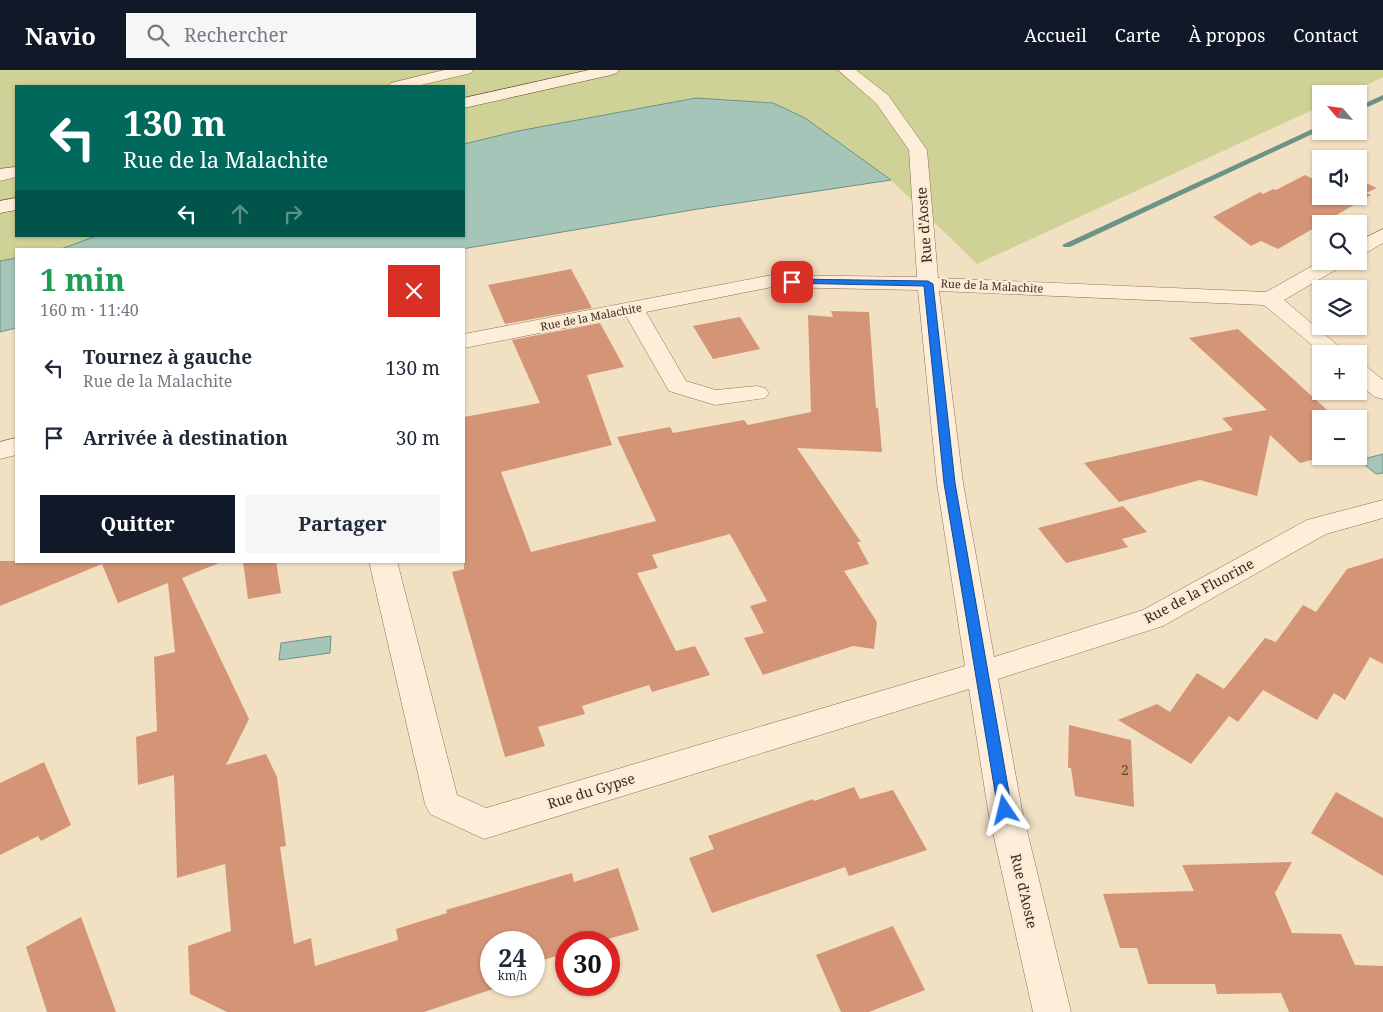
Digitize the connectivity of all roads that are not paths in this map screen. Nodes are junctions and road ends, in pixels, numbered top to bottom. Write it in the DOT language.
graph roads {
  1 [pos="465,70"];
  2 [pos="610,70"];
  3 [pos="846,70"];
  4 [pos="401,85"];
  5 [pos="465,103"];
  6 [pos="15,172"];
  7 [pos="0,176"];
  8 [pos="15,204"];
  9 [pos="0,207"];
  10 [pos="1383,235"];
  11 [pos="1367,244"];
  12 [pos="1321,270"];
  13 [pos="928,284"];
  14 [pos="1270,299"];
  15 [pos="634,309"];
  16 [pos="465,341"];
  17 [pos="1326,345"];
  18 [pos="1367,379"];
  19 [pos="1383,392"];
  20 [pos="757,393"];
  21 [pos="15,446"];
  22 [pos="0,451"];
  23 [pos="1383,509"];
  24 [pos="383,563"];
  25 [pos="981,673"];
  26 [pos="1052,1012"];
  1 -- 4 [label="street"];
  2 -- 5 [label="street"];
  3 -- 13 [label="street, Rue d'Aoste"];
  6 -- 7 [label="street"];
  8 -- 9 [label="street"];
  10 -- 11 [label="street"];
  12 -- 14 [label="street"];
  13 -- 14 [label="street, Rue de la Malachite"];
  13 -- 15 [label="street, Rue de la Malachite"];
  13 -- 25 [label="street, Rue d'Aoste"];
  14 -- 17 [label="street"];
  15 -- 16 [label="street, Rue de la Malachite"];
  15 -- 20 [label="street"];
  18 -- 19 [label="street"];
  21 -- 22 [label="street"];
  23 -- 25 [label="street, Rue de la Fluorine"];
  24 -- 25 [label="street, Rue du Gypse"];
  25 -- 26 [label="street, Rue d'Aoste"];
}
